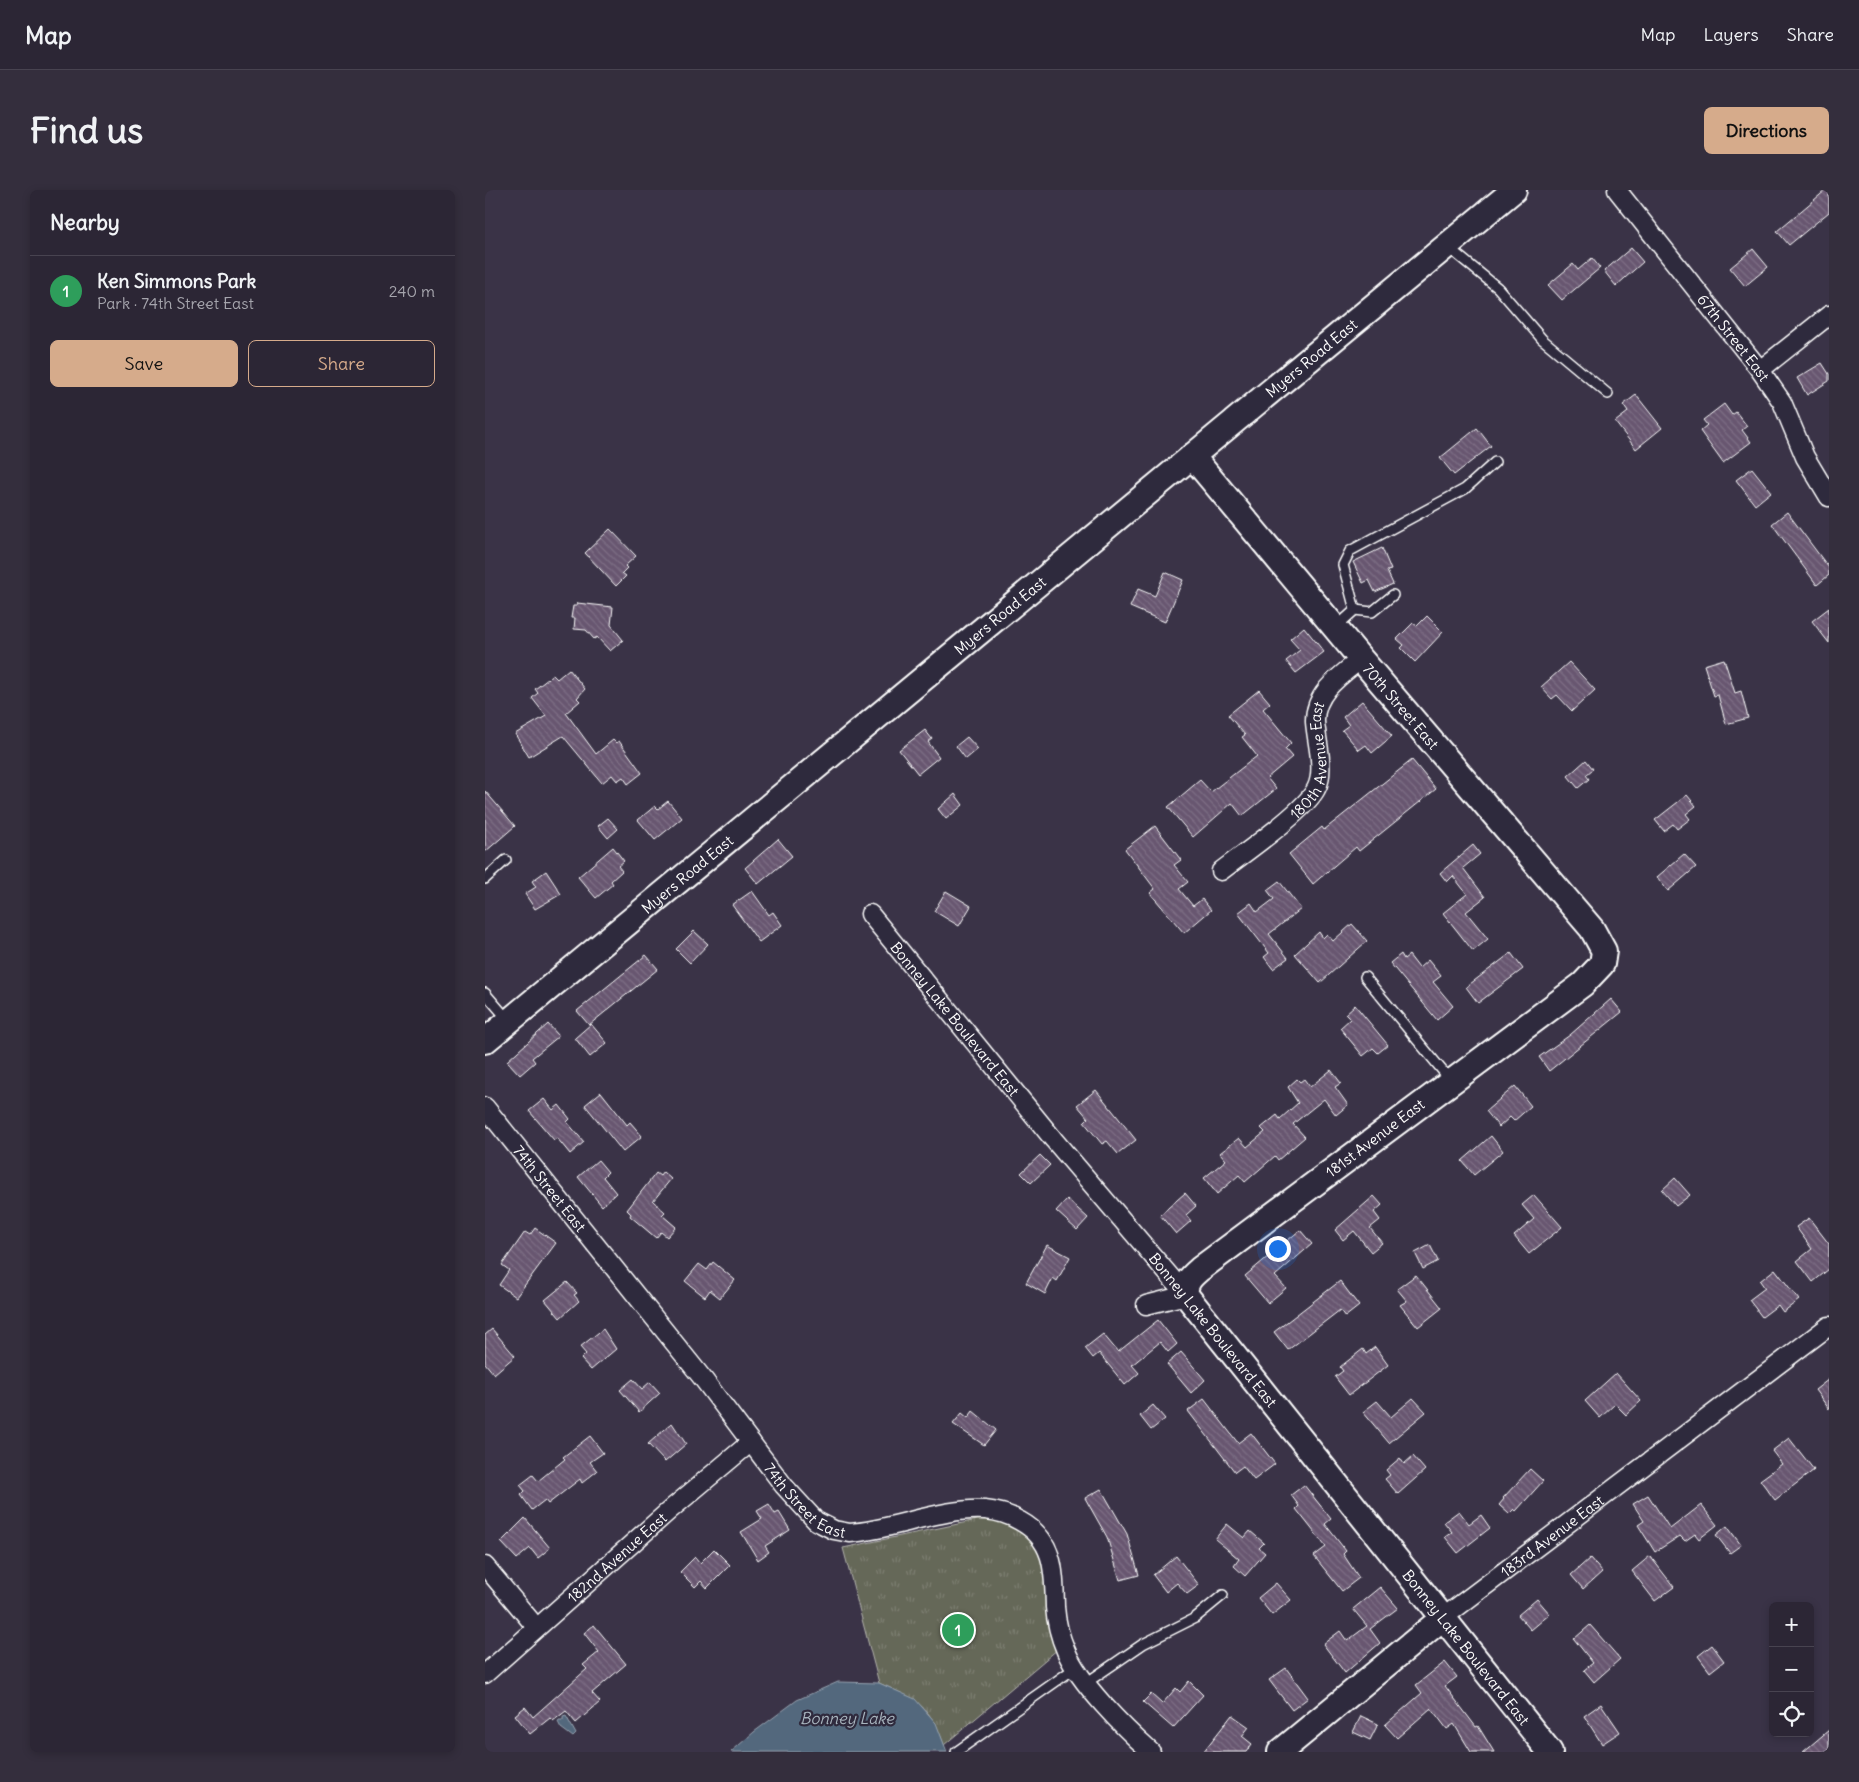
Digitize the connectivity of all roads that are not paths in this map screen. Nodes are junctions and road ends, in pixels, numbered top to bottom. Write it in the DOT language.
graph roads {
  1 [pos="1514,190"];
  2 [pos="1617,190"];
  3 [pos="1446,245"];
  4 [pos="1829,315"];
  5 [pos="1760,370"];
  6 [pos="1608,394"];
  7 [pos="1192,456"];
  8 [pos="1495,462"];
  9 [pos="1829,497"];
  10 [pos="1393,595"];
  11 [pos="1355,610"];
  12 [pos="1335,628"];
  13 [pos="1361,660"];
  14 [pos="506,860"];
  15 [pos="1221,871"];
  16 [pos="485,879"];
  17 [pos="870,914"];
  18 [pos="1604,958"];
  19 [pos="1365,977"];
  20 [pos="485,993"];
  21 [pos="509,1021"];
  22 [pos="485,1041"];
  23 [pos="1452,1081"];
  24 [pos="485,1107"];
  25 [pos="1186,1295"];
  26 [pos="1146,1305"];
  27 [pos="1829,1326"];
  28 [pos="751,1442"];
  29 [pos="485,1566"];
  30 [pos="1223,1595"];
  31 [pos="1444,1616"];
  32 [pos="536,1627"];
  33 [pos="1075,1668"];
  34 [pos="485,1674"];
  35 [pos="1086,1682"];
  36 [pos="1148,1751"];
  37 [pos="955,1752"];
  38 [pos="1280,1752"];
  39 [pos="1550,1752"];
  1 -- 3 [label="street, Myers Road East"];
  2 -- 5 [label="street, 67th Street East"];
  3 -- 6 [label="lane"];
  3 -- 7 [label="street, Myers Road East"];
  4 -- 5 [label="street"];
  5 -- 9 [label="street, 67th Street East"];
  7 -- 12 [label="street, 70th Street East"];
  7 -- 21 [label="street, Myers Road East"];
  8 -- 11 [label="lane"];
  10 -- 11 [label="lane"];
  11 -- 12 [label="lane"];
  12 -- 13 [label="street, 70th Street East"];
  13 -- 15 [label="street, 180th Avenue East"];
  13 -- 18 [label="street, 70th Street East"];
  14 -- 16 [label="lane"];
  17 -- 25 [label="street, Bonney Lake Boulevard East"];
  18 -- 23 [label="street, 181st Avenue East"];
  19 -- 23 [label="lane"];
  20 -- 21 [label="lane"];
  21 -- 22 [label="street, Myers Road East"];
  23 -- 25 [label="street, 181st Avenue East"];
  24 -- 28 [label="street, 74th Street East"];
  25 -- 26 [label="street"];
  25 -- 31 [label="street, Bonney Lake Boulevard East"];
  27 -- 31 [label="street, 183rd Avenue East"];
  28 -- 32 [label="street, 182nd Avenue East"];
  28 -- 33 [label="street, 74th Street East"];
  29 -- 32 [label="street"];
  30 -- 35 [label="lane"];
  31 -- 38 [label="street, 183rd Avenue East"];
  31 -- 39 [label="street, Bonney Lake Boulevard East"];
  32 -- 34 [label="street, 182nd Avenue East"];
  33 -- 35 [label="street, 74th Street East"];
  33 -- 37 [label="lane"];
  35 -- 36 [label="street, 74th Street East"];
}
